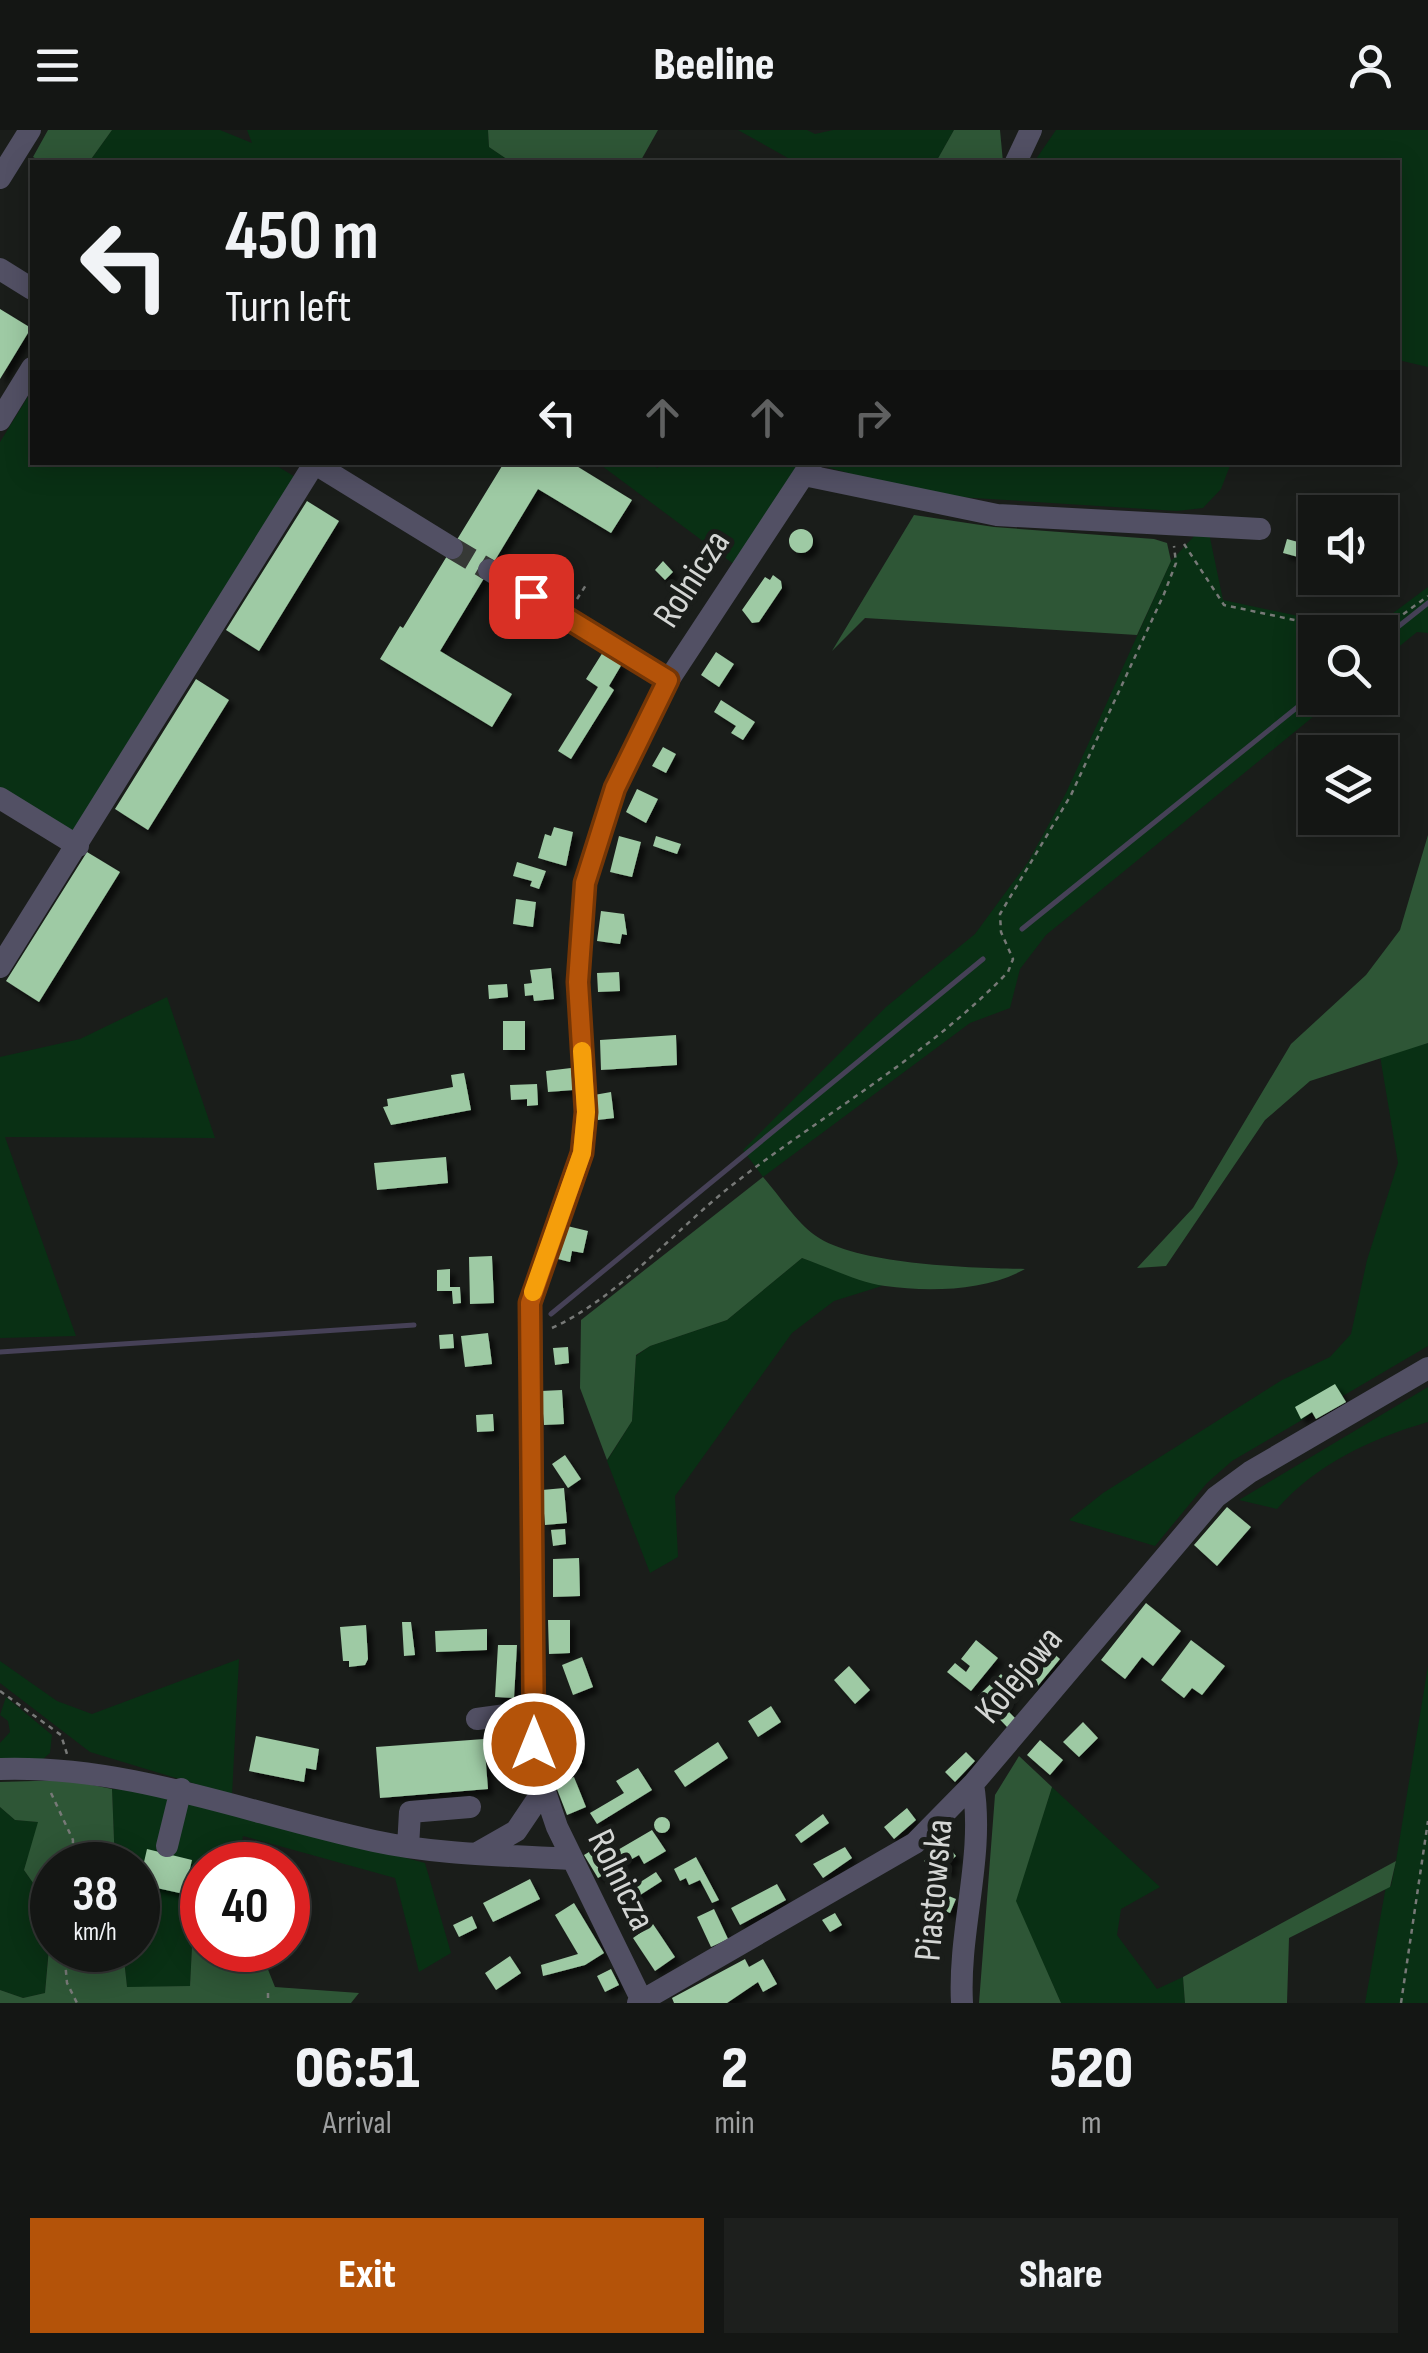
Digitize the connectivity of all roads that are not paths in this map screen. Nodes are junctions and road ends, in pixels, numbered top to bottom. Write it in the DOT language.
graph roads {
  1 [pos="30,130"];
  2 [pos="1031,130"];
  3 [pos="1017,160"];
  4 [pos="0,178"];
  5 [pos="0,269"];
  6 [pos="30,288"];
  7 [pos="30,371"];
  8 [pos="0,420"];
  9 [pos="312,465"];
  10 [pos="316,465"];
  11 [pos="808,468"];
  12 [pos="1260,529"];
  13 [pos="452,548"];
  14 [pos="489,570"];
  15 [pos="668,680"];
  16 [pos="0,798"];
  17 [pos="78,846"];
  18 [pos="0,967"];
  19 [pos="1428,1368"];
  20 [pos="534,1710"];
  21 [pos="477,1719"];
  22 [pos="0,1769"];
  23 [pos="974,1784"];
  24 [pos="181,1789"];
  25 [pos="543,1790"];
  26 [pos="470,1807"];
  27 [pos="168,1846"];
  28 [pos="408,1848"];
  29 [pos="474,1854"];
  30 [pos="572,1859"];
  31 [pos="641,2002"];
  32 [pos="962,2003"];
  1 -- 4 [label="street"];
  2 -- 3 [label="street"];
  5 -- 6 [label="street"];
  7 -- 8 [label="street"];
  9 -- 17 [label="street"];
  10 -- 13 [label="street"];
  11 -- 12 [label="street"];
  11 -- 15 [label="street, Rolnicza"];
  14 -- 15 [label="street"];
  15 -- 20 [label="street, Rolnicza"];
  16 -- 17 [label="street"];
  17 -- 18 [label="street"];
  19 -- 23 [label="street, Kolejowa"];
  20 -- 21 [label="street"];
  20 -- 25 [label="street, Rolnicza"];
  22 -- 24 [label="street"];
  23 -- 31 [label="street, Kolejowa"];
  23 -- 32 [label="street, Piastowska"];
  24 -- 27 [label="street"];
  24 -- 28 [label="street"];
  25 -- 29 [label="street"];
  25 -- 30 [label="street, Rolnicza"];
  26 -- 28 [label="street"];
  28 -- 29 [label="street"];
  29 -- 30 [label="street"];
  30 -- 31 [label="street, Rolnicza"];
}
